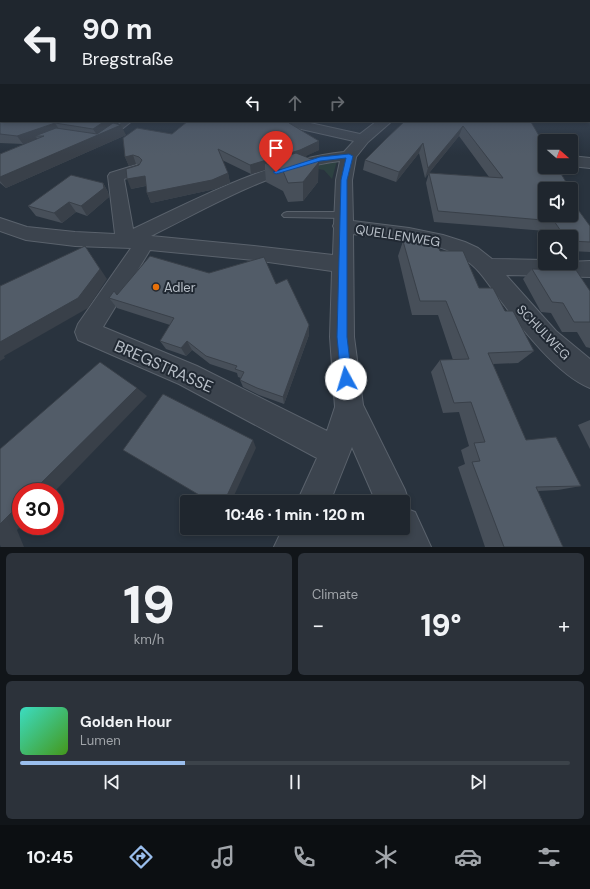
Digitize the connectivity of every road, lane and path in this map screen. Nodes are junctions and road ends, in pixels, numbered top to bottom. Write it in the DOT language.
graph roads {
  1 [pos="128,122"];
  2 [pos="295,122"];
  3 [pos="384,122"];
  4 [pos="306,123"];
  5 [pos="105,137"];
  6 [pos="363,139"];
  7 [pos="349,156"];
  8 [pos="578,162"];
  9 [pos="590,163"];
  10 [pos="136,170"];
  11 [pos="287,215"];
  12 [pos="343,221"];
  13 [pos="0,224"];
  14 [pos="135,242"];
  15 [pos="342,264"];
  16 [pos="487,267"];
  17 [pos="590,269"];
  18 [pos="590,376"];
  19 [pos="349,407"];
  20 [pos="336,452"];
  21 [pos="316,495"];
  22 [pos="390,495"];
  23 [pos="298,535"];
  24 [pos="408,535"];
  25 [pos="292,547"];
  26 [pos="320,547"];
  27 [pos="400,547"];
  28 [pos="414,547"];
  1 -- 5 [label="lane"];
  2 -- 4 [label="street"];
  3 -- 6 [label="street"];
  4 -- 6 [label="street"];
  6 -- 7 [label="street"];
  7 -- 12 [label="street"];
  7 -- 14 [label="street"];
  8 -- 9 [label="street"];
  10 -- 14 [label="street"];
  11 -- 12 [label="lane"];
  12 -- 15 [label="street"];
  12 -- 16 [label="street, QUELLENWEG"];
  13 -- 14 [label="street"];
  14 -- 15 [label="street"];
  14 -- 20 [label="street, BREGSTRASSE"];
  15 -- 19 [label="street"];
  16 -- 17 [label="street"];
  16 -- 18 [label="street, SCHULWEG"];
  19 -- 20 [label="street"];
  19 -- 22 [label="street"];
  20 -- 21 [label="street"];
  23 -- 25 [label="street"];
  24 -- 28 [label="street"];
  26 -- 27 [label="street"];
}
